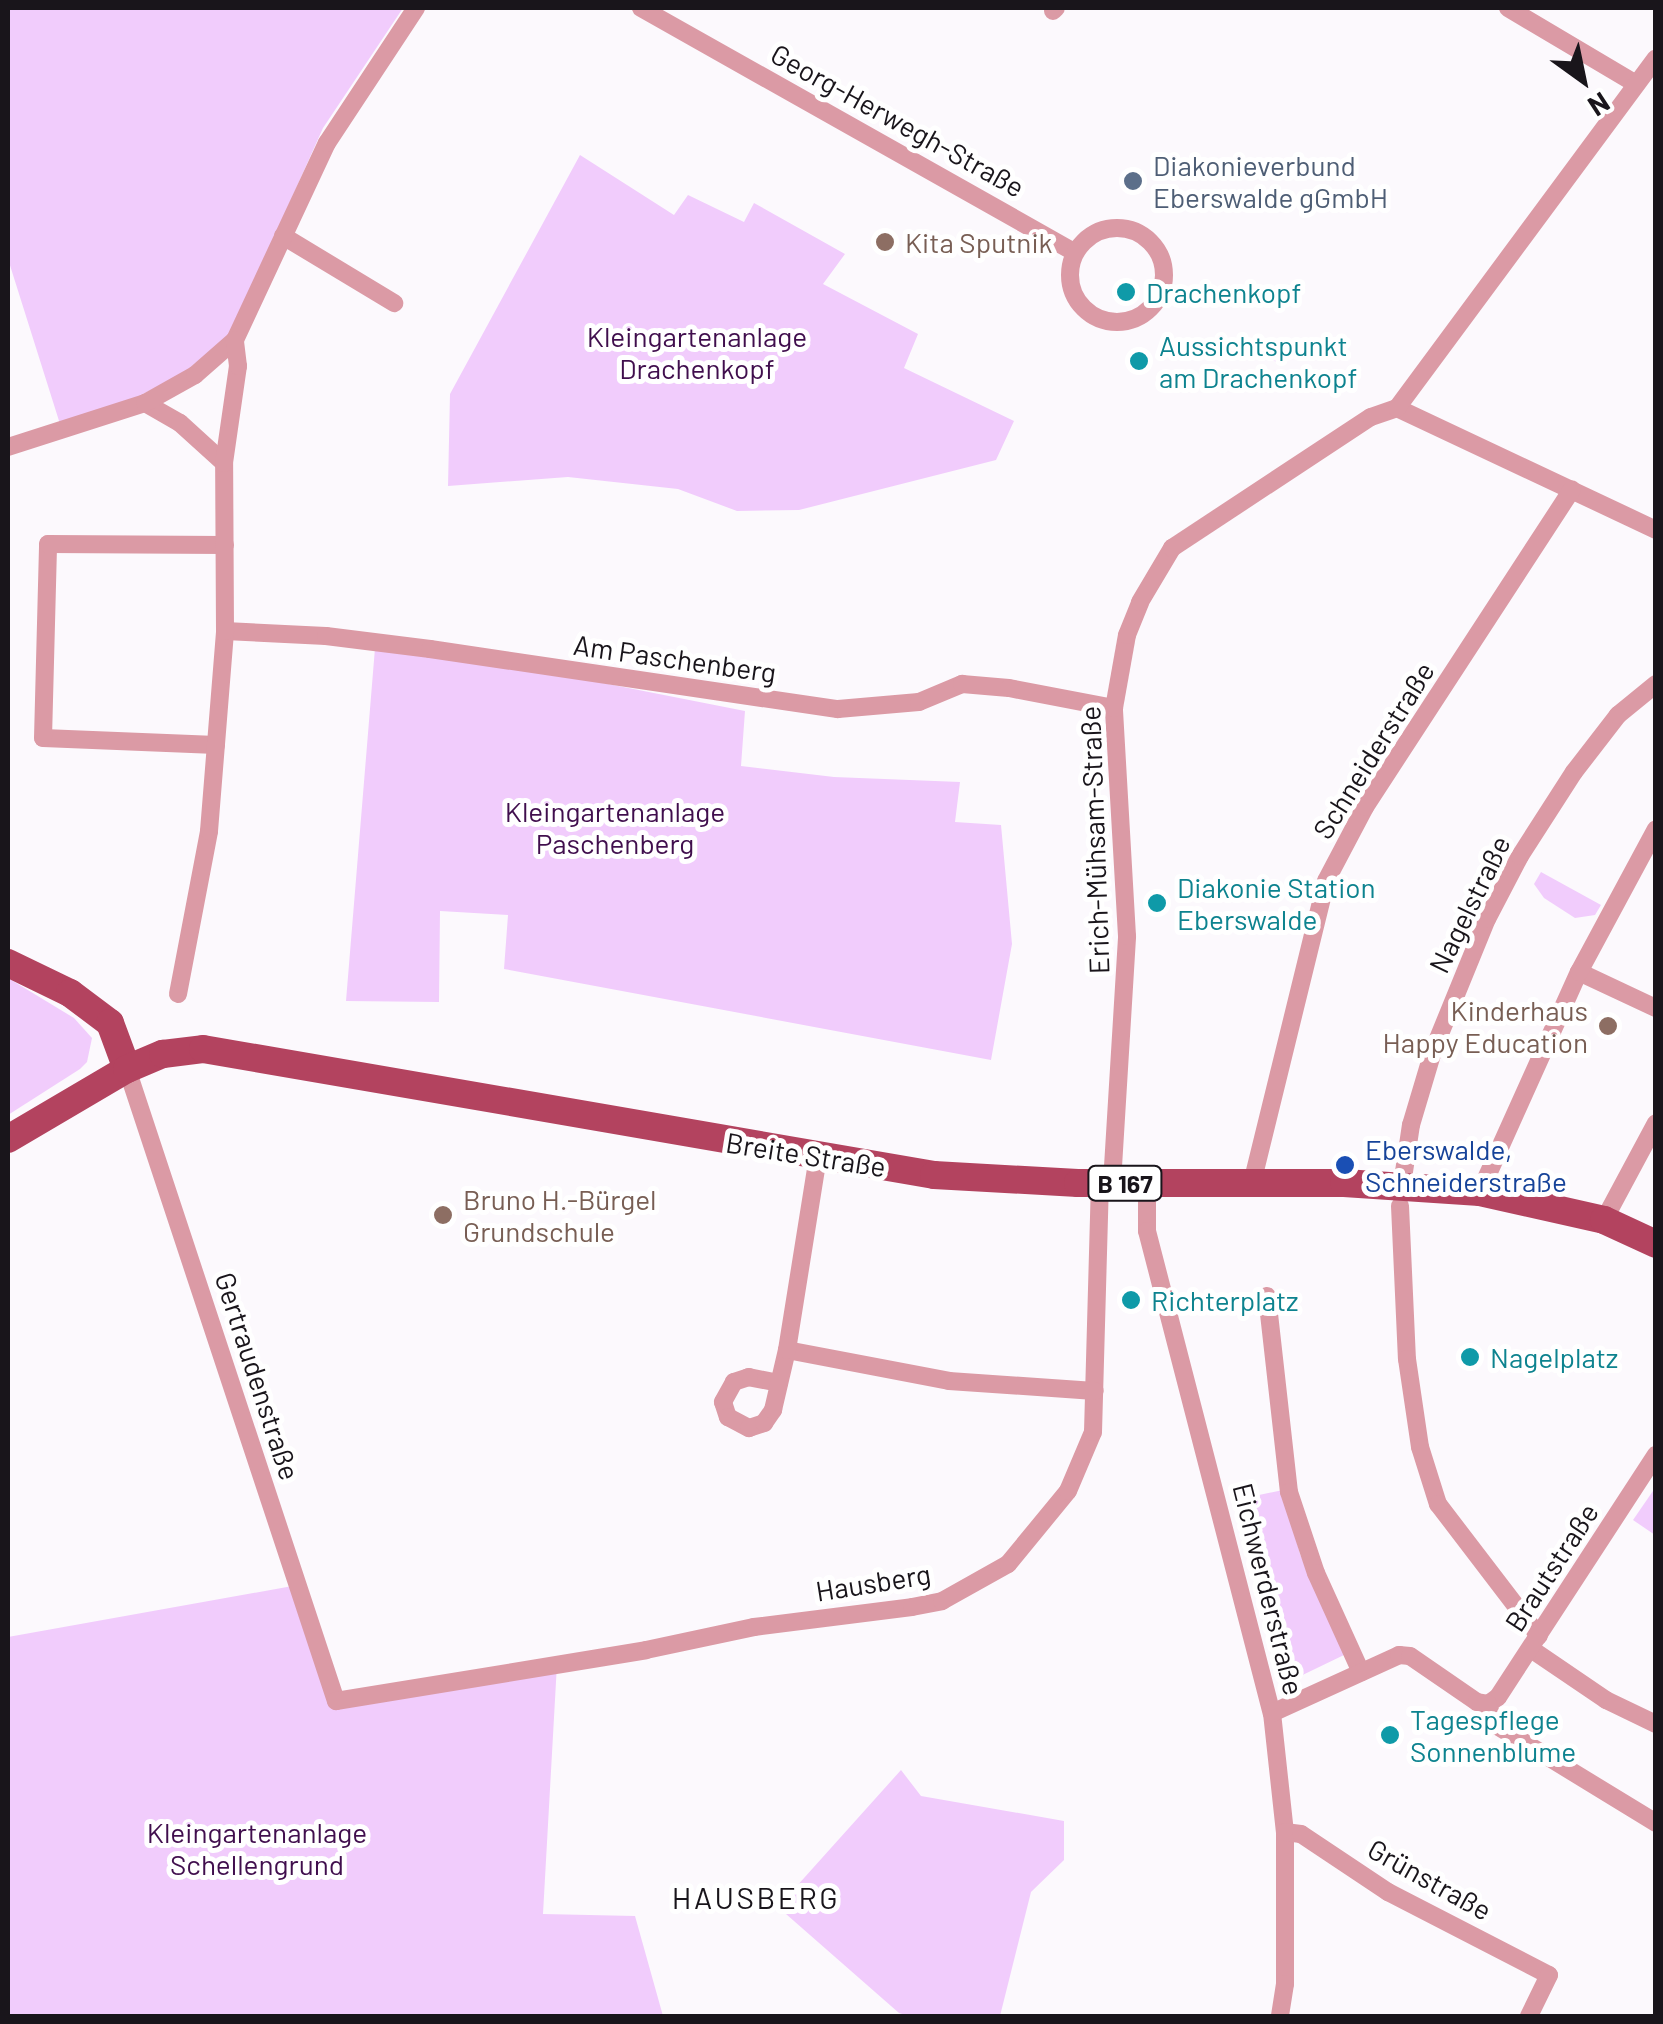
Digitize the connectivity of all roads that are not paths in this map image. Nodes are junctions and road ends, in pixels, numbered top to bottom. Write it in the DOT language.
graph roads {
  1 [pos="416,8"];
  2 [pos="642,8"];
  3 [pos="1508,8"];
  4 [pos="1656,58"];
  5 [pos="1636,84"];
  6 [pos="284,236"];
  7 [pos="1075,253"];
  8 [pos="394,303"];
  9 [pos="235,340"];
  10 [pos="145,404"];
  11 [pos="1397,408"];
  12 [pos="8,447"];
  13 [pos="224,463"];
  14 [pos="1572,490"];
  15 [pos="1656,530"];
  16 [pos="225,545"];
  17 [pos="224,632"];
  18 [pos="1656,684"];
  19 [pos="1114,708"];
  20 [pos="216,745"];
  21 [pos="1656,829"];
  22 [pos="8,963"];
  23 [pos="1580,972"];
  24 [pos="178,994"];
  25 [pos="1656,1008"];
  26 [pos="127,1069"];
  27 [pos="1656,1123"];
  28 [pos="8,1139"];
  29 [pos="818,1157"];
  30 [pos="1252,1182"];
  31 [pos="1106,1183"];
  32 [pos="1147,1183"];
  33 [pos="1480,1192"];
  34 [pos="1401,1196"];
  35 [pos="1604,1220"];
  36 [pos="1656,1244"];
  37 [pos="1266,1296"];
  38 [pos="787,1350"];
  39 [pos="779,1383"];
  40 [pos="1095,1390"];
  41 [pos="1656,1455"];
  42 [pos="1535,1642"];
  43 [pos="1361,1672"];
  44 [pos="336,1701"];
  45 [pos="1488,1704"];
  46 [pos="1272,1712"];
  47 [pos="1656,1724"];
  48 [pos="1656,1822"];
  49 [pos="1285,1832"];
  50 [pos="1280,2016"];
  51 [pos="1529,2016"];
  1 -- 6 [label="street"];
  2 -- 7 [label="street, Georg-Herwegh-Straße"];
  3 -- 5 [label="street"];
  4 -- 5 [label="street, Erich-Mühsam-Straße"];
  5 -- 11 [label="street, Erich-Mühsam-Straße"];
  6 -- 8 [label="street"];
  6 -- 9 [label="street"];
  7 -- 7 [label="street"];
  9 -- 10 [label="street"];
  9 -- 13 [label="street"];
  10 -- 12 [label="street"];
  10 -- 13 [label="street"];
  11 -- 14 [label="street"];
  11 -- 19 [label="street, Erich-Mühsam-Straße"];
  13 -- 16 [label="street"];
  14 -- 15 [label="street"];
  14 -- 30 [label="street, Schneiderstraße"];
  16 -- 17 [label="street"];
  16 -- 20 [label="street"];
  17 -- 19 [label="street, Am Paschenberg"];
  17 -- 20 [label="street"];
  18 -- 34 [label="street, Nagelstraße"];
  19 -- 31 [label="street, Erich-Mühsam-Straße"];
  20 -- 24 [label="street"];
  21 -- 23 [label="street"];
  22 -- 26 [label="main road"];
  23 -- 25 [label="street"];
  23 -- 33 [label="street"];
  26 -- 28 [label="main road, B 167"];
  26 -- 29 [label="main road, Breite Straße / B 167"];
  26 -- 44 [label="street, Gertraudenstraße"];
  27 -- 35 [label="street"];
  29 -- 31 [label="main road, Breite Straße / B 167"];
  29 -- 38 [label="street"];
  30 -- 32 [label="main road, Breite Straße / B 167"];
  30 -- 34 [label="main road, Breite Straße / B 167"];
  31 -- 32 [label="main road, Breite Straße / B 167"];
  31 -- 40 [label="street, Hausberg"];
  32 -- 46 [label="street, Eichwerderstraße"];
  33 -- 34 [label="main road, Breite Straße / B 167"];
  33 -- 35 [label="main road, Breite Straße / B 167"];
  34 -- 42 [label="street, Nagelstraße"];
  35 -- 36 [label="main road, Breite Straße / B 167"];
  37 -- 43 [label="street"];
  38 -- 39 [label="street"];
  38 -- 40 [label="street"];
  40 -- 44 [label="street, Hausberg"];
  41 -- 42 [label="street, Brautstraße"];
  42 -- 45 [label="street, Brautstraße"];
  42 -- 47 [label="street, Nagelstraße"];
  43 -- 45 [label="street"];
  43 -- 46 [label="street"];
  45 -- 48 [label="street"];
  46 -- 49 [label="street, Eichwerderstraße"];
  49 -- 50 [label="street, Eichwerderstraße"];
  49 -- 51 [label="street, Grünstraße"];
}
